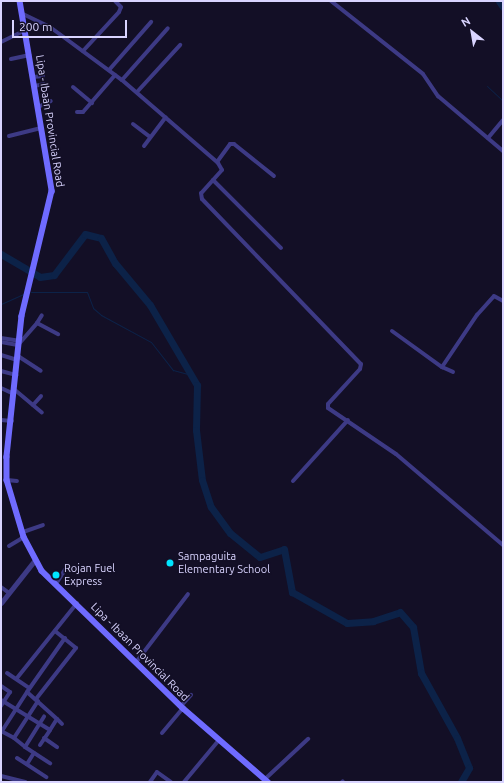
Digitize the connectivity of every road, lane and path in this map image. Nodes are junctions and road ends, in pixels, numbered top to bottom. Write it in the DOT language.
graph roads {
  1 [pos="20,1"];
  2 [pos="115,1"];
  3 [pos="331,1"];
  4 [pos="23,14"];
  5 [pos="150,22"];
  6 [pos="168,28"];
  7 [pos="26,30"];
  8 [pos="1,42"];
  9 [pos="180,45"];
  10 [pos="83,51"];
  11 [pos="30,55"];
  12 [pos="10,59"];
  13 [pos="109,70"];
  14 [pos="115,75"];
  15 [pos="43,76"];
  16 [pos="33,77"];
  17 [pos="122,80"];
  18 [pos="44,84"];
  19 [pos="34,86"];
  20 [pos="73,87"];
  21 [pos="137,92"];
  22 [pos="51,102"];
  23 [pos="92,103"];
  24 [pos="38,107"];
  25 [pos="77,112"];
  26 [pos="166,117"];
  27 [pos="503,120"];
  28 [pos="133,124"];
  29 [pos="41,128"];
  30 [pos="9,136"];
  31 [pos="149,136"];
  32 [pos="488,138"];
  33 [pos="144,146"];
  34 [pos="503,151"];
  35 [pos="217,162"];
  36 [pos="274,176"];
  37 [pos="213,180"];
  38 [pos="281,248"];
  39 [pos="503,302"];
  40 [pos="42,315"];
  41 [pos="37,323"];
  42 [pos="392,331"];
  43 [pos="58,334"];
  44 [pos="1,338"];
  45 [pos="1,342"];
  46 [pos="19,343"];
  47 [pos="1,355"];
  48 [pos="17,358"];
  49 [pos="442,367"];
  50 [pos="1,371"];
  51 [pos="41,371"];
  52 [pos="453,372"];
  53 [pos="16,375"];
  54 [pos="1,388"];
  55 [pos="14,392"];
  56 [pos="41,396"];
  57 [pos="33,405"];
  58 [pos="42,412"];
  59 [pos="1,420"];
  60 [pos="348,420"];
  61 [pos="12,421"];
  62 [pos="4,463"];
  63 [pos="5,477"];
  64 [pos="18,481"];
  65 [pos="293,481"];
  66 [pos="43,525"];
  67 [pos="24,535"];
  68 [pos="503,545"];
  69 [pos="9,546"];
  70 [pos="34,561"];
  71 [pos="68,565"];
  72 [pos="56,584"];
  73 [pos="1,587"];
  74 [pos="8,592"];
  75 [pos="188,594"];
  76 [pos="1,603"];
  77 [pos="77,604"];
  78 [pos="55,631"];
  79 [pos="65,638"];
  80 [pos="138,661"];
  81 [pos="7,673"];
  82 [pos="17,678"];
  83 [pos="1,686"];
  84 [pos="30,688"];
  85 [pos="26,692"];
  86 [pos="191,695"];
  87 [pos="3,700"];
  88 [pos="37,700"];
  89 [pos="1,706"];
  90 [pos="182,707"];
  91 [pos="16,709"];
  92 [pos="28,716"];
  93 [pos="44,716"];
  94 [pos="57,719"];
  95 [pos="39,724"];
  96 [pos="62,724"];
  97 [pos="50,730"];
  98 [pos="2,731"];
  99 [pos="162,733"];
  100 [pos="14,738"];
  101 [pos="44,738"];
  102 [pos="308,739"];
  103 [pos="220,740"];
  104 [pos="40,745"];
  105 [pos="25,747"];
  106 [pos="57,748"];
  107 [pos="34,753"];
  108 [pos="17,758"];
  109 [pos="50,763"];
  110 [pos="27,764"];
  111 [pos="1,776"];
  112 [pos="46,777"];
  113 [pos="267,781"];
  114 [pos="25,782"];
  115 [pos="150,782"];
  116 [pos="171,782"];
  117 [pos="184,782"];
  1 -- 4 [label="main road, Lipa - Ibaan Provincial Road"];
  2 -- 10 [label="street"];
  3 -- 32 [label="street"];
  4 -- 7 [label="main road, Lipa - Ibaan Provincial Road"];
  4 -- 10 [label="street"];
  5 -- 13 [label="street"];
  6 -- 17 [label="street"];
  7 -- 8 [label="street"];
  7 -- 11 [label="main road, Lipa - Ibaan Provincial Road"];
  9 -- 21 [label="street"];
  10 -- 13 [label="street"];
  11 -- 12 [label="street"];
  11 -- 16 [label="main road, Lipa - Ibaan Provincial Road"];
  13 -- 14 [label="street"];
  14 -- 17 [label="street"];
  14 -- 23 [label="street"];
  15 -- 16 [label="street"];
  16 -- 19 [label="main road, Lipa - Ibaan Provincial Road"];
  17 -- 21 [label="street"];
  18 -- 19 [label="street"];
  19 -- 24 [label="main road, Lipa - Ibaan Provincial Road"];
  20 -- 23 [label="street"];
  21 -- 26 [label="street"];
  22 -- 24 [label="street"];
  23 -- 25 [label="street"];
  24 -- 29 [label="main road, Lipa - Ibaan Provincial Road"];
  26 -- 31 [label="street"];
  26 -- 35 [label="street"];
  27 -- 32 [label="street"];
  28 -- 31 [label="street"];
  29 -- 30 [label="street"];
  29 -- 46 [label="main road, Lipa - Ibaan Provincial Road"];
  31 -- 33 [label="street"];
  32 -- 34 [label="street"];
  35 -- 36 [label="street"];
  35 -- 37 [label="street"];
  37 -- 38 [label="street"];
  37 -- 60 [label="street"];
  39 -- 49 [label="street"];
  40 -- 41 [label="street"];
  41 -- 43 [label="street"];
  41 -- 46 [label="street"];
  42 -- 49 [label="street"];
  44 -- 46 [label="street"];
  45 -- 46 [label="street"];
  46 -- 48 [label="main road, Lipa - Ibaan Provincial Road"];
  47 -- 48 [label="street"];
  48 -- 51 [label="street"];
  48 -- 53 [label="main road, Lipa - Ibaan Provincial Road"];
  49 -- 52 [label="street"];
  50 -- 53 [label="street"];
  53 -- 55 [label="main road, Lipa - Ibaan Provincial Road"];
  54 -- 55 [label="street"];
  55 -- 57 [label="street"];
  55 -- 61 [label="main road, Lipa - Ibaan Provincial Road"];
  56 -- 57 [label="street"];
  57 -- 58 [label="street"];
  59 -- 61 [label="street"];
  60 -- 65 [label="street"];
  60 -- 68 [label="street"];
  61 -- 62 [label="main road, Lipa - Ibaan Provincial Road"];
  62 -- 63 [label="main road, Lipa - Ibaan Provincial Road"];
  63 -- 64 [label="street"];
  63 -- 67 [label="main road, Lipa - Ibaan Provincial Road"];
  66 -- 67 [label="street"];
  67 -- 69 [label="street"];
  67 -- 70 [label="main road, Lipa - Ibaan Provincial Road"];
  70 -- 72 [label="main road, Lipa - Ibaan Provincial Road"];
  70 -- 74 [label="street"];
  71 -- 72 [label="street"];
  72 -- 77 [label="main road, Lipa - Ibaan Provincial Road"];
  73 -- 74 [label="street"];
  74 -- 76 [label="street"];
  75 -- 80 [label="street"];
  77 -- 78 [label="street"];
  77 -- 80 [label="main road, Lipa - Ibaan Provincial Road"];
  78 -- 79 [label="street"];
  78 -- 82 [label="street"];
  79 -- 84 [label="street"];
  79 -- 88 [label="street"];
  80 -- 90 [label="main road, Lipa - Ibaan Provincial Road"];
  81 -- 82 [label="street"];
  82 -- 84 [label="street"];
  83 -- 87 [label="street"];
  84 -- 85 [label="street"];
  85 -- 88 [label="street"];
  85 -- 91 [label="street"];
  86 -- 90 [label="street"];
  87 -- 89 [label="street"];
  87 -- 91 [label="street"];
  88 -- 92 [label="street"];
  88 -- 94 [label="street"];
  90 -- 99 [label="street"];
  90 -- 103 [label="main road, Lipa - Ibaan Provincial Road"];
  91 -- 92 [label="street"];
  91 -- 98 [label="street"];
  92 -- 95 [label="street"];
  92 -- 100 [label="street"];
  93 -- 95 [label="street"];
  94 -- 96 [label="street"];
  94 -- 97 [label="street"];
  95 -- 97 [label="street"];
  95 -- 105 [label="street"];
  97 -- 101 [label="street"];
  98 -- 100 [label="street"];
  100 -- 105 [label="street"];
  101 -- 104 [label="street"];
  101 -- 106 [label="street"];
  102 -- 113 [label="street"];
  103 -- 113 [label="main road, Lipa - Ibaan Provincial Road"];
  103 -- 117 [label="street"];
  105 -- 107 [label="street"];
  107 -- 109 [label="street"];
  107 -- 110 [label="street"];
  108 -- 110 [label="street"];
  110 -- 112 [label="street"];
  111 -- 114 [label="street"];
  115 -- 116 [label="street"];
}
